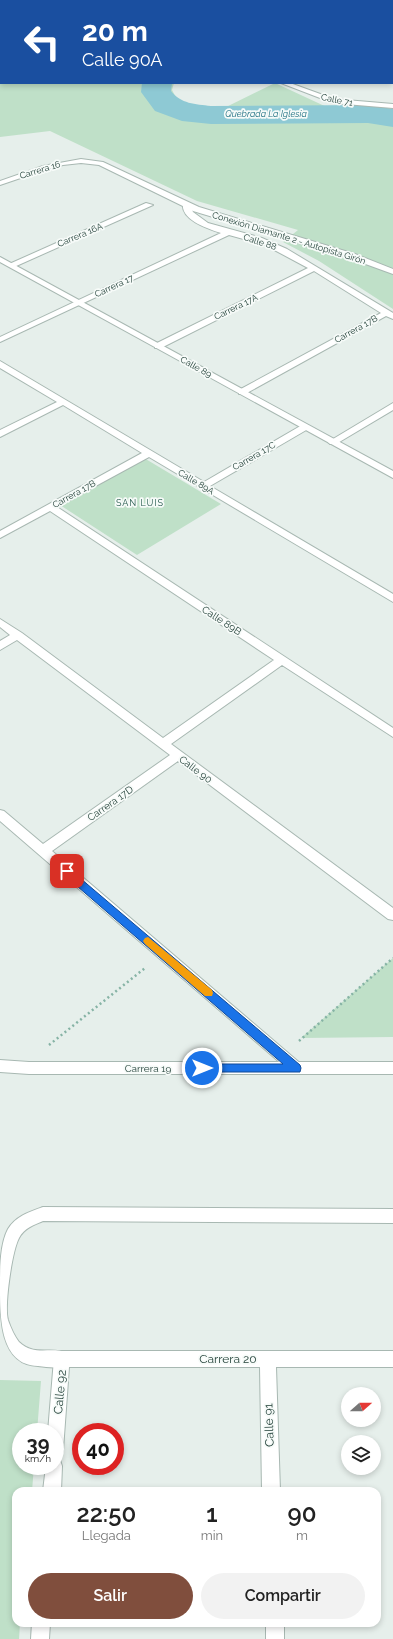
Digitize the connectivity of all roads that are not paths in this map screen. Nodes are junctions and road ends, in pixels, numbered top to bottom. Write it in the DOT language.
graph roads {
  1 [pos="287,84"];
  2 [pos="393,106"];
  3 [pos="81,161"];
  4 [pos="0,183"];
  5 [pos="150,205"];
  6 [pos="186,205"];
  7 [pos="229,232"];
  8 [pos="0,259"];
  9 [pos="11,265"];
  10 [pos="314,268"];
  11 [pos="393,272"];
  12 [pos="80,303"];
  13 [pos="389,315"];
  14 [pos="0,340"];
  15 [pos="158,346"];
  16 [pos="0,364"];
  17 [pos="242,392"];
  18 [pos="63,402"];
  19 [pos="393,406"];
  20 [pos="305,427"];
  21 [pos="0,434"];
  22 [pos="333,442"];
  23 [pos="149,453"];
  24 [pos="393,475"];
  25 [pos="203,486"];
  26 [pos="50,507"];
  27 [pos="0,535"];
  28 [pos="393,599"];
  29 [pos="0,622"];
  30 [pos="18,635"];
  31 [pos="0,646"];
  32 [pos="282,660"];
  33 [pos="393,733"];
  34 [pos="163,744"];
  35 [pos="178,755"];
  36 [pos="0,814"];
  37 [pos="43,850"];
  38 [pos="393,915"];
  39 [pos="0,1066"];
  40 [pos="296,1068"];
  41 [pos="393,1068"];
  42 [pos="393,1216"];
  43 [pos="62,1359"];
  44 [pos="268,1359"];
  45 [pos="393,1359"];
  46 [pos="57,1423"];
  47 [pos="53,1475"];
  48 [pos="52,1487"];
  49 [pos="271,1487"];
  50 [pos="41,1627"];
  51 [pos="275,1627"];
  52 [pos="40,1639"];
  53 [pos="275,1639"];
  1 -- 2 [label="street, Calle 71"];
  3 -- 4 [label="street, Carrera 16"];
  3 -- 6 [label="street, Calle 88"];
  5 -- 9 [label="street, Carrera 16A"];
  6 -- 7 [label="street, Calle 88"];
  6 -- 11 [label="street, Conexión Diamante 2 - Autopista Girón"];
  7 -- 10 [label="street, Calle 88"];
  7 -- 12 [label="street, Carrera 17"];
  8 -- 9 [label="street, Calle 89"];
  9 -- 12 [label="street, Calle 89"];
  10 -- 13 [label="street, Calle 88"];
  10 -- 15 [label="street, Carrera 17A"];
  12 -- 14 [label="street, Carrera 17"];
  12 -- 15 [label="street, Calle 89"];
  13 -- 17 [label="street, Carrera 17B"];
  15 -- 17 [label="street, Calle 89"];
  16 -- 18 [label="street, Calle 89A"];
  17 -- 20 [label="street, Calle 89"];
  18 -- 21 [label="street"];
  18 -- 23 [label="street, Calle 89A"];
  19 -- 22 [label="street"];
  20 -- 22 [label="street, Calle 89"];
  20 -- 25 [label="street, Carrera 17C"];
  22 -- 24 [label="street, Calle 89"];
  23 -- 25 [label="street, Calle 89A"];
  23 -- 26 [label="street, Carrera 17B"];
  25 -- 28 [label="street, Calle 89A"];
  26 -- 27 [label="street, Carrera 17B"];
  26 -- 32 [label="street, Calle 89B"];
  29 -- 30 [label="street, Calle 90"];
  30 -- 31 [label="street"];
  30 -- 34 [label="street, Calle 90"];
  32 -- 33 [label="street, Calle 89B"];
  32 -- 34 [label="street"];
  34 -- 35 [label="street, Calle 90"];
  35 -- 37 [label="street, Carrera 17D"];
  35 -- 38 [label="street, Calle 90"];
  36 -- 37 [label="street"];
  37 -- 40 [label="street"];
  39 -- 40 [label="street, Carrera 19"];
  40 -- 41 [label="street, Carrera 19"];
  42 -- 43 [label="street, Carrera 20"];
  43 -- 44 [label="street, Carrera 20"];
  43 -- 46 [label="street, Calle 92"];
  44 -- 45 [label="street, Carrera 20"];
  44 -- 49 [label="street, Calle 91"];
  47 -- 48 [label="street"];
  50 -- 52 [label="street"];
  51 -- 53 [label="street"];
}
